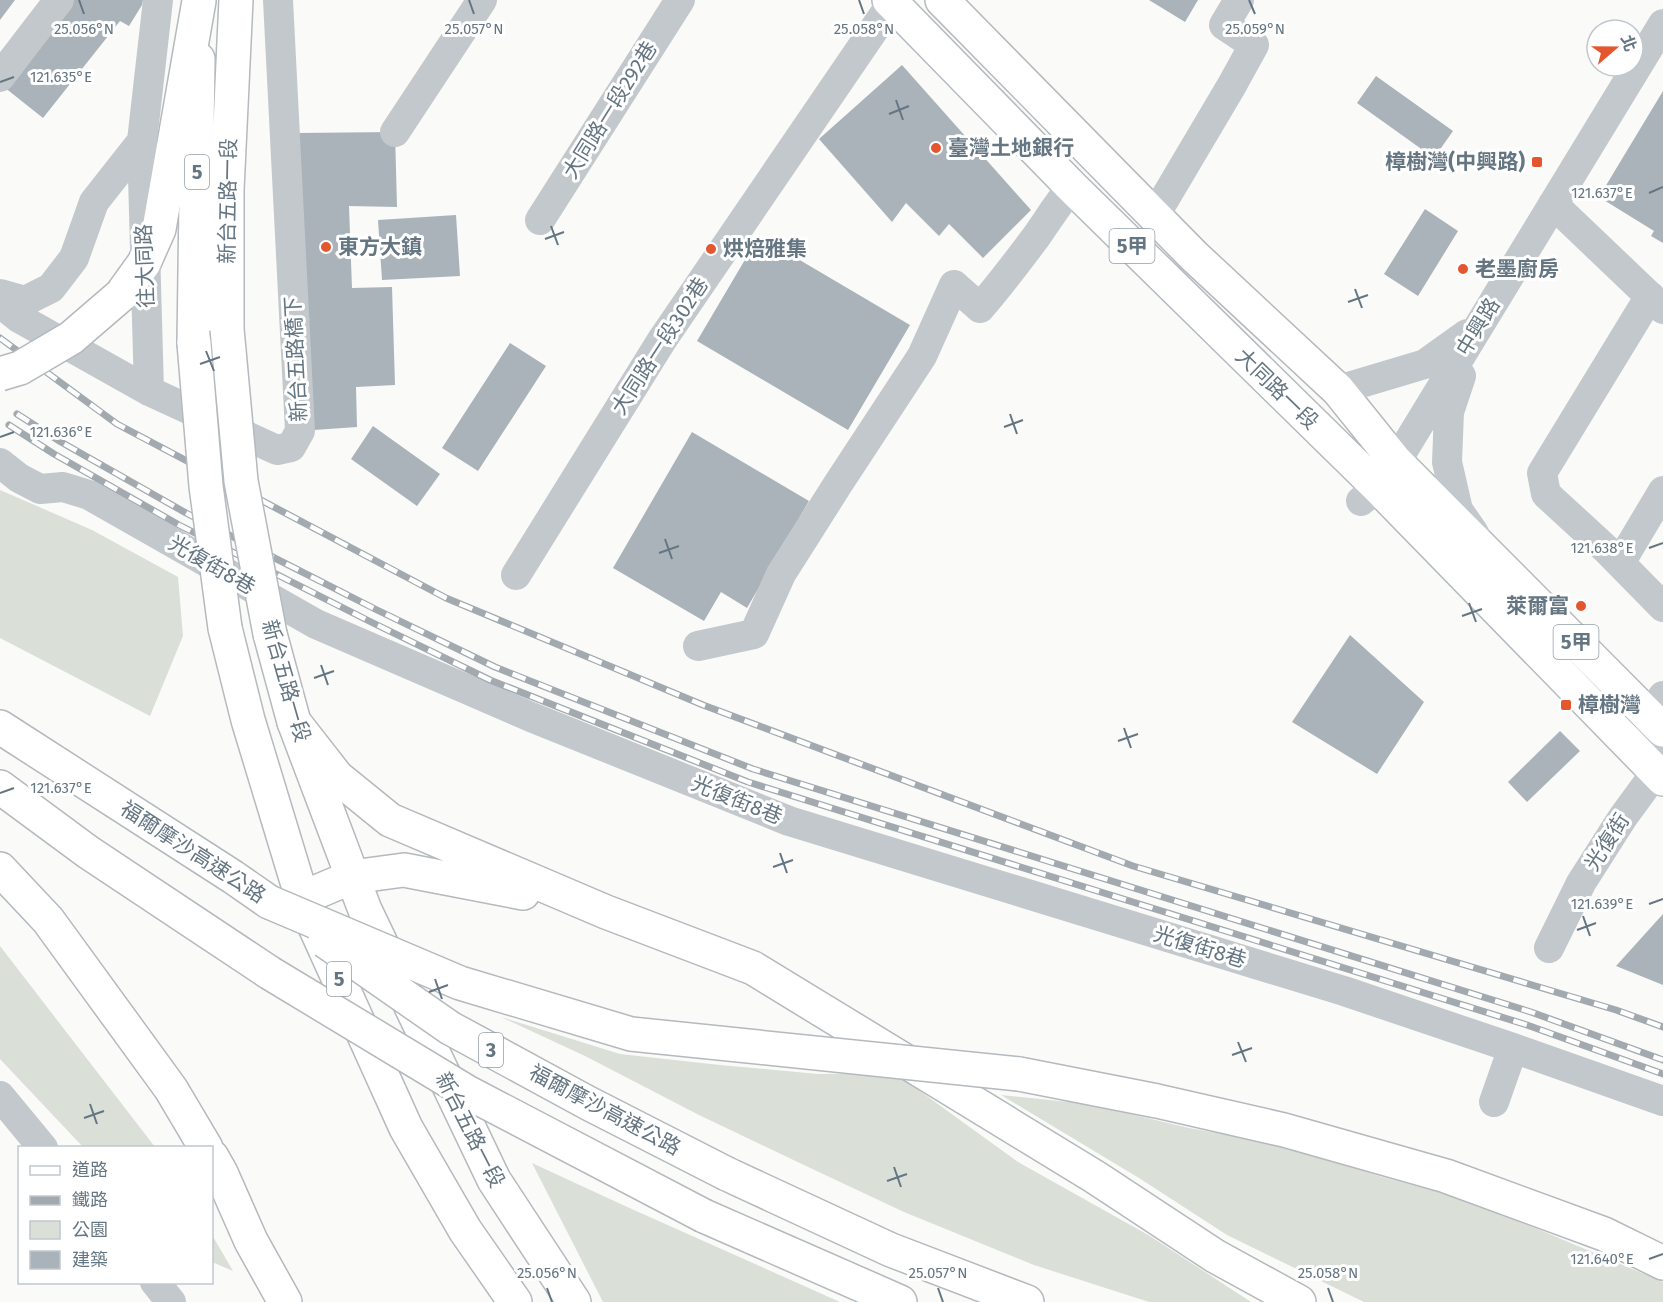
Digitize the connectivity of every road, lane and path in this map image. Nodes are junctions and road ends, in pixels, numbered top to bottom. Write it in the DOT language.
graph roads {
  1 [pos="59,0"];
  2 [pos="158,0"];
  3 [pos="199,0"];
  4 [pos="236,0"];
  5 [pos="278,0"];
  6 [pos="482,0"];
  7 [pos="680,0"];
  8 [pos="942,0"];
  9 [pos="1239,0"];
  10 [pos="891,1"];
  11 [pos="1663,24"];
  12 [pos="0,77"];
  13 [pos="395,132"];
  14 [pos="142,141"];
  15 [pos="1072,188"];
  16 [pos="1553,204"];
  17 [pos="1155,215"];
  18 [pos="540,220"];
  19 [pos="1194,256"];
  20 [pos="145,260"];
  21 [pos="1169,282"];
  22 [pos="0,294"];
  23 [pos="1656,302"];
  24 [pos="10,310"];
  25 [pos="1479,325"];
  26 [pos="0,374"];
  27 [pos="1338,390"];
  28 [pos="149,391"];
  29 [pos="0,463"];
  30 [pos="1378,483"];
  31 [pos="1663,491"];
  32 [pos="1489,555"];
  33 [pos="1620,563"];
  34 [pos="516,574"];
  35 [pos="1663,607"];
  36 [pos="698,646"];
  37 [pos="1659,714"];
  38 [pos="294,722"];
  39 [pos="0,727"];
  40 [pos="1659,776"];
  41 [pos="0,788"];
  42 [pos="0,868"];
  43 [pos="352,877"];
  44 [pos="302,898"];
  45 [pos="269,902"];
  46 [pos="606,912"];
  47 [pos="1549,948"];
  48 [pos="1513,1048"];
  49 [pos="0,1096"];
  50 [pos="1663,1101"];
  51 [pos="1494,1102"];
  52 [pos="41,1146"];
  53 [pos="205,1146"];
  54 [pos="213,1159"];
  55 [pos="1663,1263"];
  56 [pos="157,1284"];
  57 [pos="171,1302"];
  58 [pos="285,1302"];
  59 [pos="305,1302"];
  60 [pos="515,1302"];
  61 [pos="574,1302"];
  62 [pos="900,1302"];
  63 [pos="1027,1302"];
  64 [pos="1299,1302"];
  1 -- 12 [label="street"];
  2 -- 14 [label="street"];
  3 -- 20 [label="main road"];
  3 -- 44 [label="main road, 新台五路一段 / 5, bridge"];
  4 -- 38 [label="main road, 新台五路一段 / 5, bridge"];
  5 -- 28 [label="street, 新台五路橋下"];
  6 -- 13 [label="street"];
  7 -- 18 [label="street, 大同路一段292巷"];
  8 -- 17 [label="main road, 大同路一段 / 5甲"];
  9 -- 17 [label="street"];
  10 -- 15 [label="main road, 大同路一段 / 5甲"];
  10 -- 34 [label="street, 大同路一段302巷"];
  11 -- 16 [label="street, 中興路"];
  14 -- 20 [label="street, 往大同路"];
  14 -- 22 [label="street"];
  15 -- 21 [label="main road, 大同路一段 / 5甲"];
  15 -- 36 [label="street"];
  16 -- 23 [label="street"];
  16 -- 25 [label="street, 中興路"];
  17 -- 19 [label="main road, 大同路一段 / 5甲"];
  19 -- 21 [label="main road"];
  19 -- 27 [label="main road, 大同路一段 / 5甲"];
  20 -- 26 [label="main road, bridge"];
  20 -- 28 [label="street, 往大同路"];
  21 -- 30 [label="main road, 大同路一段 / 5甲"];
  23 -- 33 [label="street"];
  24 -- 28 [label="street, 新台五路橋下"];
  25 -- 27 [label="street"];
  25 -- 30 [label="street, 中興路"];
  25 -- 32 [label="street"];
  27 -- 30 [label="main road, 大同路一段 / 5甲"];
  29 -- 48 [label="street, 光復街8巷"];
  30 -- 32 [label="main road, 大同路一段 / 5甲"];
  30 -- 40 [label="main road, 大同路一段 / 5甲"];
  31 -- 33 [label="street"];
  32 -- 37 [label="main road, 大同路一段 / 5甲"];
  33 -- 35 [label="street"];
  37 -- 40 [label="street"];
  38 -- 43 [label="main road, 新台五路一段 / 5"];
  38 -- 46 [label="main road"];
  39 -- 45 [label="main road, 福爾摩沙高速公路 / 3"];
  40 -- 47 [label="street, 光復街"];
  41 -- 62 [label="main road, 3, bridge"];
  42 -- 53 [label="main road"];
  43 -- 44 [label="main road"];
  43 -- 46 [label="main road"];
  43 -- 61 [label="main road, 新台五路一段 / 5"];
  44 -- 60 [label="main road, 新台五路一段 / 5"];
  45 -- 55 [label="main road, bridge"];
  45 -- 63 [label="main road, 福爾摩沙高速公路 / 3, bridge"];
  46 -- 64 [label="main road"];
  48 -- 50 [label="street"];
  48 -- 51 [label="street"];
  49 -- 52 [label="street"];
  54 -- 58 [label="main road"];
  54 -- 59 [label="main road"];
  56 -- 57 [label="street"];
}
